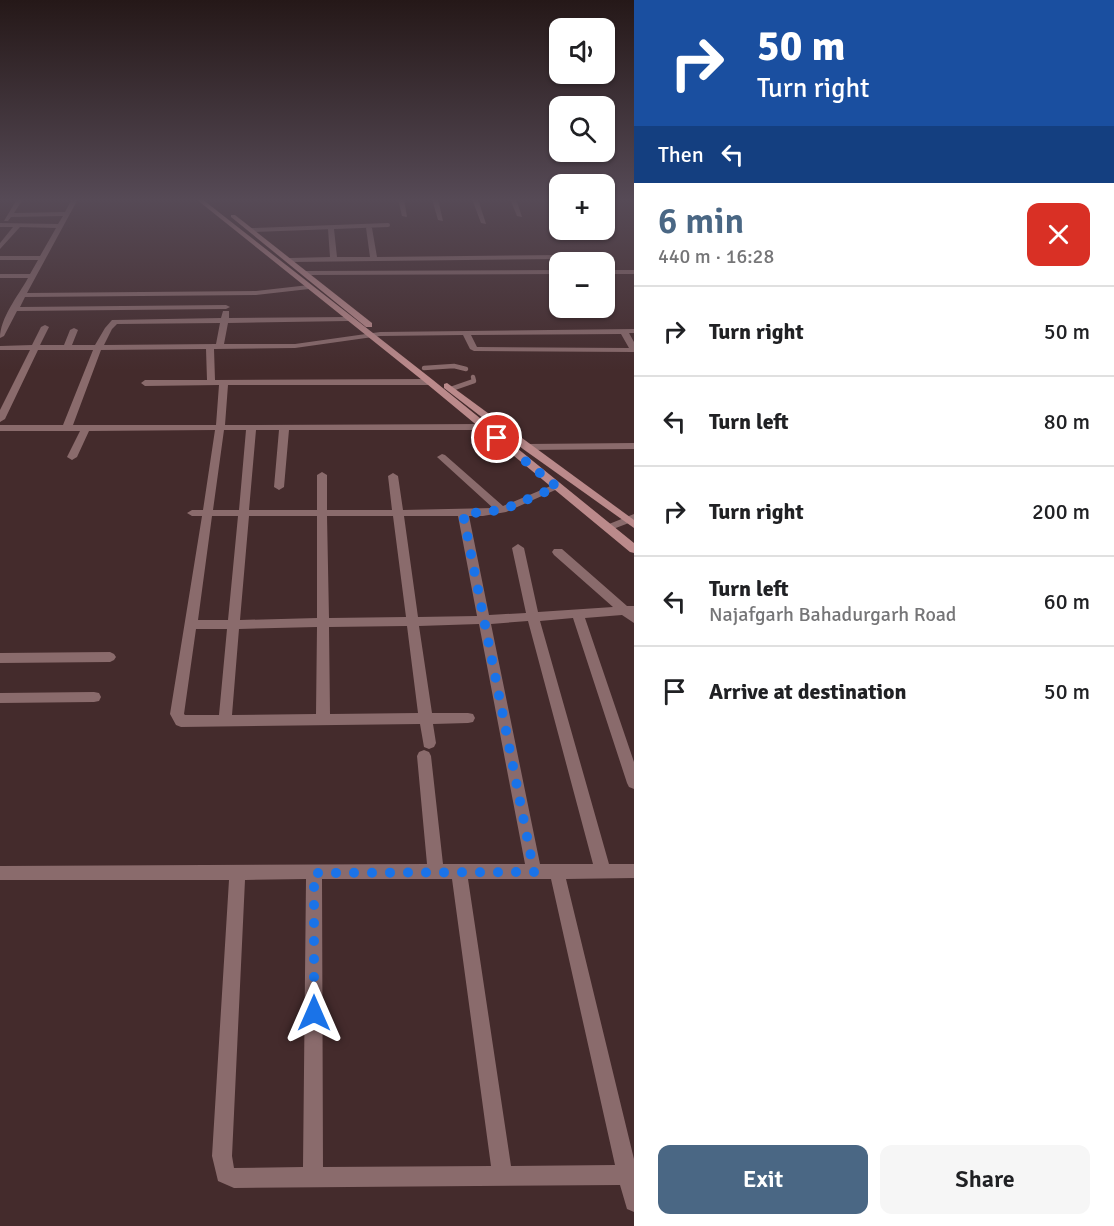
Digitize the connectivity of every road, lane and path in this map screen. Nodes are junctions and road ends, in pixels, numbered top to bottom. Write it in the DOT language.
graph roads {
  1 [pos="271,256"];
  2 [pos="286,256"];
  3 [pos="334,256"];
  4 [pos="549,257"];
  5 [pos="0,258"];
  6 [pos="42,258"];
  7 [pos="374,259"];
  8 [pos="291,260"];
  9 [pos="334,260"];
  10 [pos="549,272"];
  11 [pos="615,272"];
  12 [pos="634,272"];
  13 [pos="305,273"];
  14 [pos="0,276"];
  15 [pos="33,276"];
  16 [pos="309,287"];
  17 [pos="227,294"];
  18 [pos="21,295"];
  19 [pos="226,307"];
  20 [pos="13,309"];
  21 [pos="348,319"];
  22 [pos="226,320"];
  23 [pos="4,321"];
  24 [pos="45,327"];
  25 [pos="74,330"];
  26 [pos="624,331"];
  27 [pos="634,331"];
  28 [pos="466,333"];
  29 [pos="375,334"];
  30 [pos="0,336"];
  31 [pos="35,347"];
  32 [pos="67,347"];
  33 [pos="98,347"];
  34 [pos="215,347"];
  35 [pos="0,348"];
  36 [pos="424,368"];
  37 [pos="466,369"];
  38 [pos="474,377"];
  39 [pos="430,382"];
  40 [pos="145,383"];
  41 [pos="211,383"];
  42 [pos="224,383"];
  43 [pos="451,389"];
  44 [pos="0,419"];
  45 [pos="0,428"];
  46 [pos="67,428"];
  47 [pos="86,428"];
  48 [pos="483,428"];
  49 [pos="220,429"];
  50 [pos="251,429"];
  51 [pos="284,429"];
  52 [pos="634,446"];
  53 [pos="526,447"];
  54 [pos="72,457"];
  55 [pos="442,457"];
  56 [pos="322,475"];
  57 [pos="393,476"];
  58 [pos="279,487"];
  59 [pos="557,487"];
  60 [pos="502,510"];
  61 [pos="192,513"];
  62 [pos="207,513"];
  63 [pos="245,513"];
  64 [pos="323,514"];
  65 [pos="398,514"];
  66 [pos="463,514"];
  67 [pos="632,520"];
  68 [pos="608,528"];
  69 [pos="518,548"];
  70 [pos="634,549"];
  71 [pos="558,552"];
  72 [pos="629,610"];
  73 [pos="578,614"];
  74 [pos="533,616"];
  75 [pos="634,619"];
  76 [pos="484,620"];
  77 [pos="412,621"];
  78 [pos="323,623"];
  79 [pos="235,624"];
  80 [pos="191,625"];
  81 [pos="110,657"];
  82 [pos="0,658"];
  83 [pos="94,697"];
  84 [pos="0,698"];
  85 [pos="426,718"];
  86 [pos="468,718"];
  87 [pos="323,719"];
  88 [pos="225,720"];
  89 [pos="634,783"];
  90 [pos="603,871"];
  91 [pos="634,871"];
  92 [pos="436,872"];
  93 [pos="459,872"];
  94 [pos="534,872"];
  95 [pos="557,872"];
  96 [pos="0,873"];
  97 [pos="237,873"];
  98 [pos="314,873"];
  99 [pos="502,1175"];
  100 [pos="631,1175"];
  101 [pos="313,1177"];
  102 [pos="634,1202"];
  1 -- 16 [label="main road"];
  2 -- 8 [label="main road"];
  3 -- 9 [label="street"];
  4 -- 7 [label="street"];
  5 -- 6 [label="street"];
  6 -- 15 [label="street"];
  7 -- 9 [label="street"];
  8 -- 9 [label="street"];
  8 -- 13 [label="main road"];
  10 -- 13 [label="street"];
  11 -- 12 [label="street"];
  13 -- 29 [label="main road"];
  14 -- 15 [label="street"];
  15 -- 18 [label="street"];
  16 -- 17 [label="street"];
  16 -- 21 [label="main road"];
  17 -- 18 [label="street"];
  17 -- 19 [label="street"];
  18 -- 20 [label="street"];
  19 -- 20 [label="street"];
  19 -- 22 [label="street"];
  20 -- 23 [label="street"];
  21 -- 22 [label="street"];
  21 -- 29 [label="main road"];
  22 -- 33 [label="street"];
  22 -- 34 [label="street"];
  23 -- 30 [label="street"];
  24 -- 31 [label="street"];
  25 -- 32 [label="street"];
  26 -- 27 [label="street"];
  26 -- 28 [label="street"];
  26 -- 28 [label="street"];
  28 -- 29 [label="street"];
  29 -- 34 [label="street"];
  29 -- 36 [label="main road"];
  29 -- 39 [label="main road"];
  31 -- 32 [label="street"];
  31 -- 35 [label="street"];
  31 -- 44 [label="street"];
  32 -- 33 [label="street"];
  33 -- 34 [label="street"];
  33 -- 46 [label="street"];
  34 -- 41 [label="street"];
  36 -- 37 [label="lane"];
  36 -- 43 [label="main road"];
  38 -- 43 [label="lane"];
  39 -- 42 [label="street"];
  39 -- 48 [label="main road"];
  40 -- 41 [label="street"];
  41 -- 42 [label="street"];
  42 -- 49 [label="street"];
  43 -- 53 [label="main road"];
  45 -- 46 [label="street"];
  46 -- 47 [label="street"];
  47 -- 49 [label="street"];
  47 -- 54 [label="street"];
  48 -- 51 [label="street"];
  48 -- 59 [label="main road"];
  49 -- 50 [label="street"];
  49 -- 62 [label="street"];
  50 -- 51 [label="street"];
  50 -- 63 [label="street"];
  51 -- 58 [label="street"];
  52 -- 53 [label="street"];
  53 -- 67 [label="main road"];
  55 -- 60 [label="street"];
  56 -- 64 [label="street"];
  57 -- 65 [label="street"];
  59 -- 60 [label="street"];
  59 -- 68 [label="main road"];
  60 -- 66 [label="street"];
  61 -- 62 [label="street"];
  62 -- 63 [label="street"];
  62 -- 80 [label="street"];
  63 -- 64 [label="street"];
  63 -- 79 [label="street"];
  64 -- 65 [label="street"];
  64 -- 78 [label="street"];
  65 -- 66 [label="street"];
  65 -- 77 [label="street"];
  66 -- 76 [label="street"];
  67 -- 68 [label="street"];
  68 -- 70 [label="main road"];
  69 -- 74 [label="street"];
  71 -- 72 [label="street"];
  72 -- 73 [label="street"];
  72 -- 75 [label="street"];
  73 -- 74 [label="street"];
  73 -- 89 [label="street"];
  74 -- 76 [label="street"];
  74 -- 90 [label="street"];
  76 -- 77 [label="street"];
  76 -- 94 [label="street"];
  77 -- 78 [label="street"];
  77 -- 85 [label="street"];
  78 -- 79 [label="street"];
  78 -- 87 [label="street"];
  79 -- 80 [label="street"];
  79 -- 88 [label="street"];
  80 -- 88 [label="street"];
  81 -- 82 [label="street"];
  83 -- 84 [label="street"];
  85 -- 86 [label="street"];
  85 -- 87 [label="street"];
  85 -- 92 [label="street"];
  87 -- 88 [label="street"];
  90 -- 91 [label="street"];
  90 -- 95 [label="street"];
  92 -- 93 [label="street"];
  92 -- 98 [label="street"];
  93 -- 94 [label="street"];
  93 -- 99 [label="street"];
  94 -- 95 [label="street"];
  95 -- 100 [label="street"];
  96 -- 97 [label="street"];
  97 -- 98 [label="street"];
  97 -- 101 [label="street"];
  98 -- 101 [label="street"];
  99 -- 100 [label="street"];
  99 -- 101 [label="street"];
  100 -- 102 [label="street"];
}
